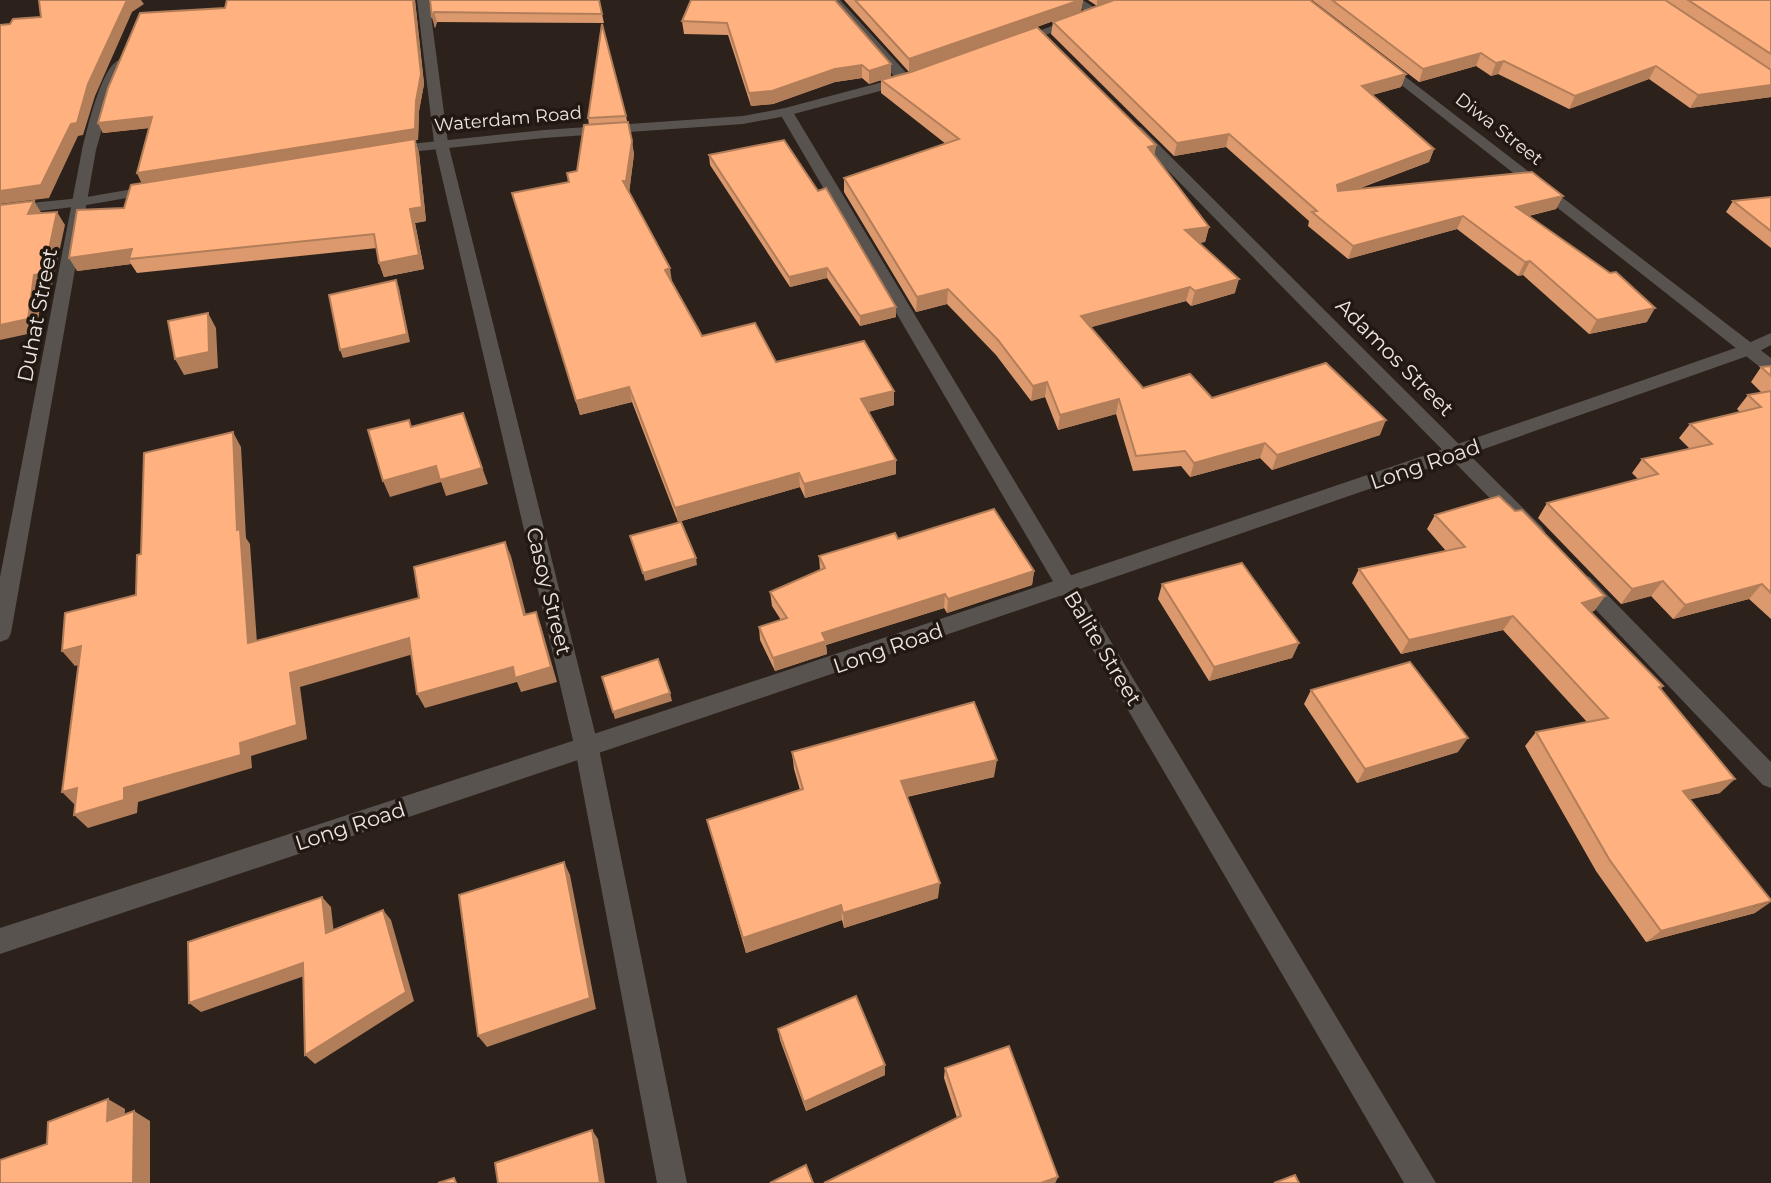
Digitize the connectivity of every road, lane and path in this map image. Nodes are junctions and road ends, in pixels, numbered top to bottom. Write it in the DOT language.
graph roads {
  1 [pos="423,0"];
  2 [pos="834,0"];
  3 [pos="1075,0"];
  4 [pos="1132,0"];
  5 [pos="1096,12"];
  6 [pos="1003,46"];
  7 [pos="125,49"];
  8 [pos="1367,51"];
  9 [pos="786,112"];
  10 [pos="1127,121"];
  11 [pos="441,143"];
  12 [pos="374,152"];
  13 [pos="174,186"];
  14 [pos="81,202"];
  15 [pos="0,211"];
  16 [pos="1771,338"];
  17 [pos="1750,349"];
  18 [pos="1771,367"];
  19 [pos="1458,452"];
  20 [pos="1544,541"];
  21 [pos="1572,571"];
  22 [pos="1067,588"];
  23 [pos="0,633"];
  24 [pos="587,749"];
  25 [pos="1771,778"];
  26 [pos="0,941"];
  27 [pos="672,1183"];
  28 [pos="1421,1183"];
  1 -- 11 [label="street, Casoy Street"];
  2 -- 9 [label="street, Waterdam Road"];
  3 -- 5 [label="street"];
  4 -- 5 [label="street"];
  5 -- 6 [label="street"];
  7 -- 14 [label="street, Duhat Street"];
  8 -- 17 [label="street, Diwa Street"];
  9 -- 11 [label="street, Waterdam Road"];
  9 -- 22 [label="street, Balite Street"];
  10 -- 19 [label="street, Adamos Street"];
  11 -- 12 [label="street, Waterdam Road"];
  11 -- 24 [label="street, Casoy Street"];
  13 -- 14 [label="street"];
  14 -- 15 [label="street"];
  14 -- 23 [label="street, Duhat Street"];
  16 -- 17 [label="street, Long Road"];
  17 -- 18 [label="street, Diwa Street"];
  17 -- 19 [label="street, Long Road"];
  19 -- 20 [label="street, Adamos Street"];
  19 -- 22 [label="street, Long Road"];
  21 -- 25 [label="street"];
  22 -- 24 [label="street, Long Road"];
  22 -- 28 [label="street, Balite Street"];
  24 -- 26 [label="street, Long Road"];
  24 -- 27 [label="street, Casoy Street"];
}
